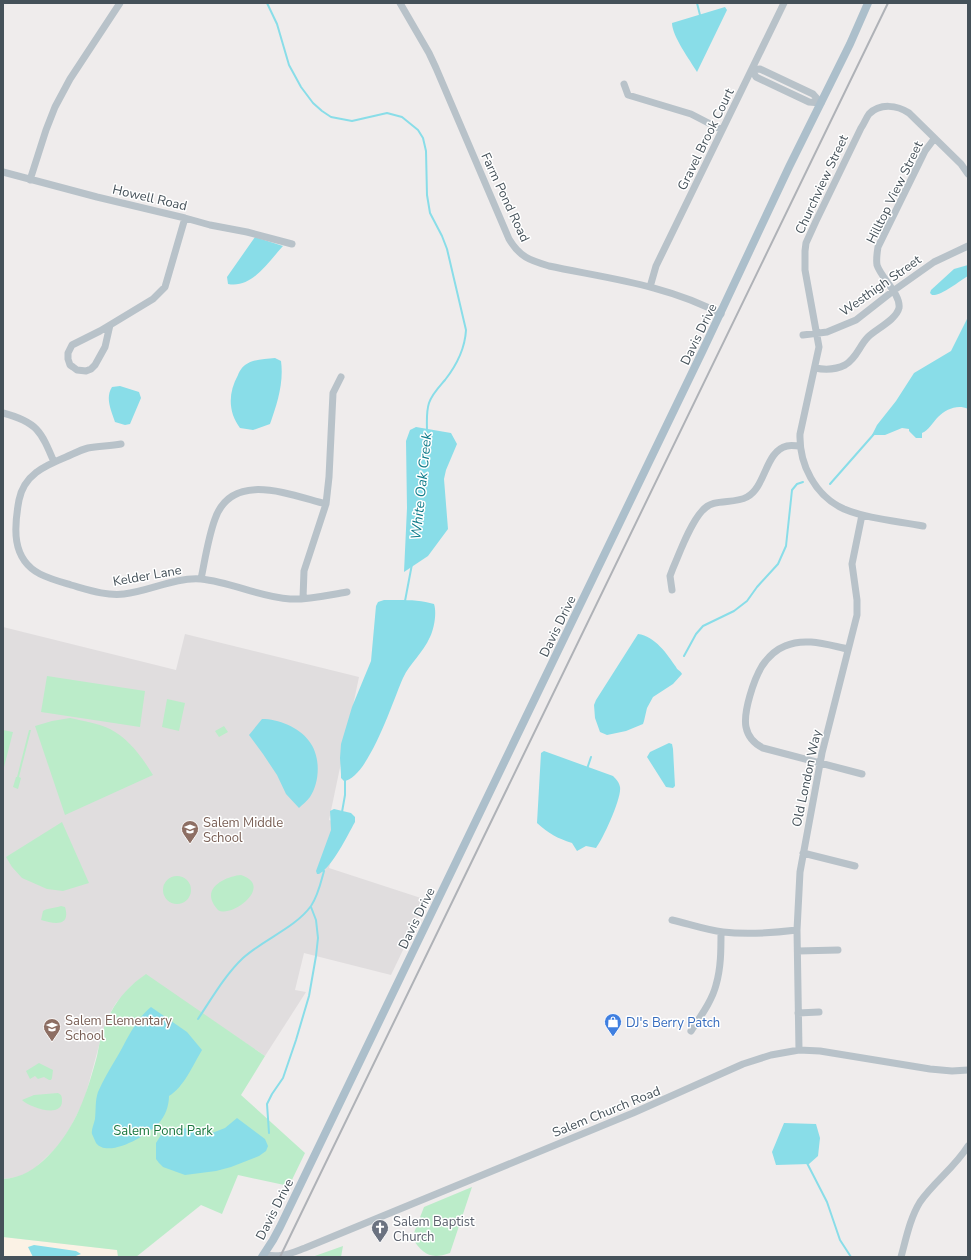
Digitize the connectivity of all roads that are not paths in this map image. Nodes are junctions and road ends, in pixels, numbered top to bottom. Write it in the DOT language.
graph roads {
  1 [pos="120,3"];
  2 [pos="400,3"];
  3 [pos="784,3"];
  4 [pos="868,3"];
  5 [pos="752,70"];
  6 [pos="624,84"];
  7 [pos="821,103"];
  8 [pos="722,130"];
  9 [pos="934,139"];
  10 [pos="3,172"];
  11 [pos="968,174"];
  12 [pos="30,180"];
  13 [pos="185,218"];
  14 [pos="292,244"];
  15 [pos="968,246"];
  16 [pos="650,287"];
  17 [pos="893,291"];
  18 [pos="721,314"];
  19 [pos="110,325"];
  20 [pos="817,334"];
  21 [pos="803,335"];
  22 [pos="815,368"];
  23 [pos="341,377"];
  24 [pos="3,413"];
  25 [pos="121,444"];
  26 [pos="800,446"];
  27 [pos="54,462"];
  28 [pos="326,504"];
  29 [pos="862,515"];
  30 [pos="922,526"];
  31 [pos="201,579"];
  32 [pos="672,590"];
  33 [pos="346,592"];
  34 [pos="304,598"];
  35 [pos="848,650"];
  36 [pos="820,762"];
  37 [pos="862,774"];
  38 [pos="802,854"];
  39 [pos="855,866"];
  40 [pos="672,920"];
  41 [pos="797,930"];
  42 [pos="721,932"];
  43 [pos="838,950"];
  44 [pos="798,951"];
  45 [pos="819,1012"];
  46 [pos="798,1013"];
  47 [pos="691,1031"];
  48 [pos="799,1050"];
  49 [pos="968,1070"];
  50 [pos="968,1146"];
  51 [pos="263,1256"];
  52 [pos="901,1257"];
  1 -- 12 [label="street"];
  2 -- 16 [label="street, Farm Pond Road"];
  3 -- 5 [label="street, Gravel Brook Court"];
  4 -- 7 [label="main road, Davis Drive"];
  5 -- 7 [label="street"];
  5 -- 8 [label="street, Gravel Brook Court"];
  6 -- 8 [label="street"];
  7 -- 18 [label="main road, Davis Drive"];
  8 -- 16 [label="street, Gravel Brook Court"];
  9 -- 11 [label="street, Churchview Street"];
  9 -- 17 [label="street, Hilltop View Street"];
  9 -- 20 [label="street, Churchview Street"];
  10 -- 12 [label="street, Howell Road"];
  12 -- 13 [label="street, Howell Road"];
  13 -- 14 [label="street, Howell Road"];
  13 -- 19 [label="street"];
  15 -- 17 [label="street, Westhigh Street"];
  16 -- 18 [label="street, Farm Pond Road"];
  17 -- 20 [label="street, Westhigh Street"];
  17 -- 22 [label="street, Hilltop View Street"];
  18 -- 51 [label="main road, Davis Drive"];
  19 -- 19 [label="street"];
  20 -- 21 [label="street, Westhigh Street"];
  20 -- 22 [label="street, Churchview Street"];
  22 -- 26 [label="street, Churchview Street"];
  23 -- 28 [label="street"];
  24 -- 27 [label="street"];
  25 -- 27 [label="street, Kelder Lane"];
  26 -- 29 [label="street, Churchview Street"];
  26 -- 32 [label="street"];
  27 -- 31 [label="street, Kelder Lane"];
  28 -- 31 [label="street"];
  28 -- 34 [label="street"];
  29 -- 30 [label="street, Churchview Street"];
  29 -- 35 [label="street, Old London Way"];
  31 -- 34 [label="street, Kelder Lane"];
  33 -- 34 [label="street, Kelder Lane"];
  35 -- 36 [label="street, Old London Way"];
  35 -- 36 [label="street"];
  36 -- 37 [label="street"];
  36 -- 38 [label="street, Old London Way"];
  38 -- 39 [label="street"];
  38 -- 41 [label="street, Old London Way"];
  40 -- 42 [label="street"];
  41 -- 42 [label="street"];
  41 -- 44 [label="street, Old London Way"];
  42 -- 47 [label="street"];
  43 -- 44 [label="street"];
  44 -- 46 [label="street, Old London Way"];
  45 -- 46 [label="street"];
  46 -- 48 [label="street, Old London Way"];
  48 -- 49 [label="street, Salem Church Road"];
  48 -- 51 [label="street, Salem Church Road"];
  50 -- 52 [label="street"];
}
